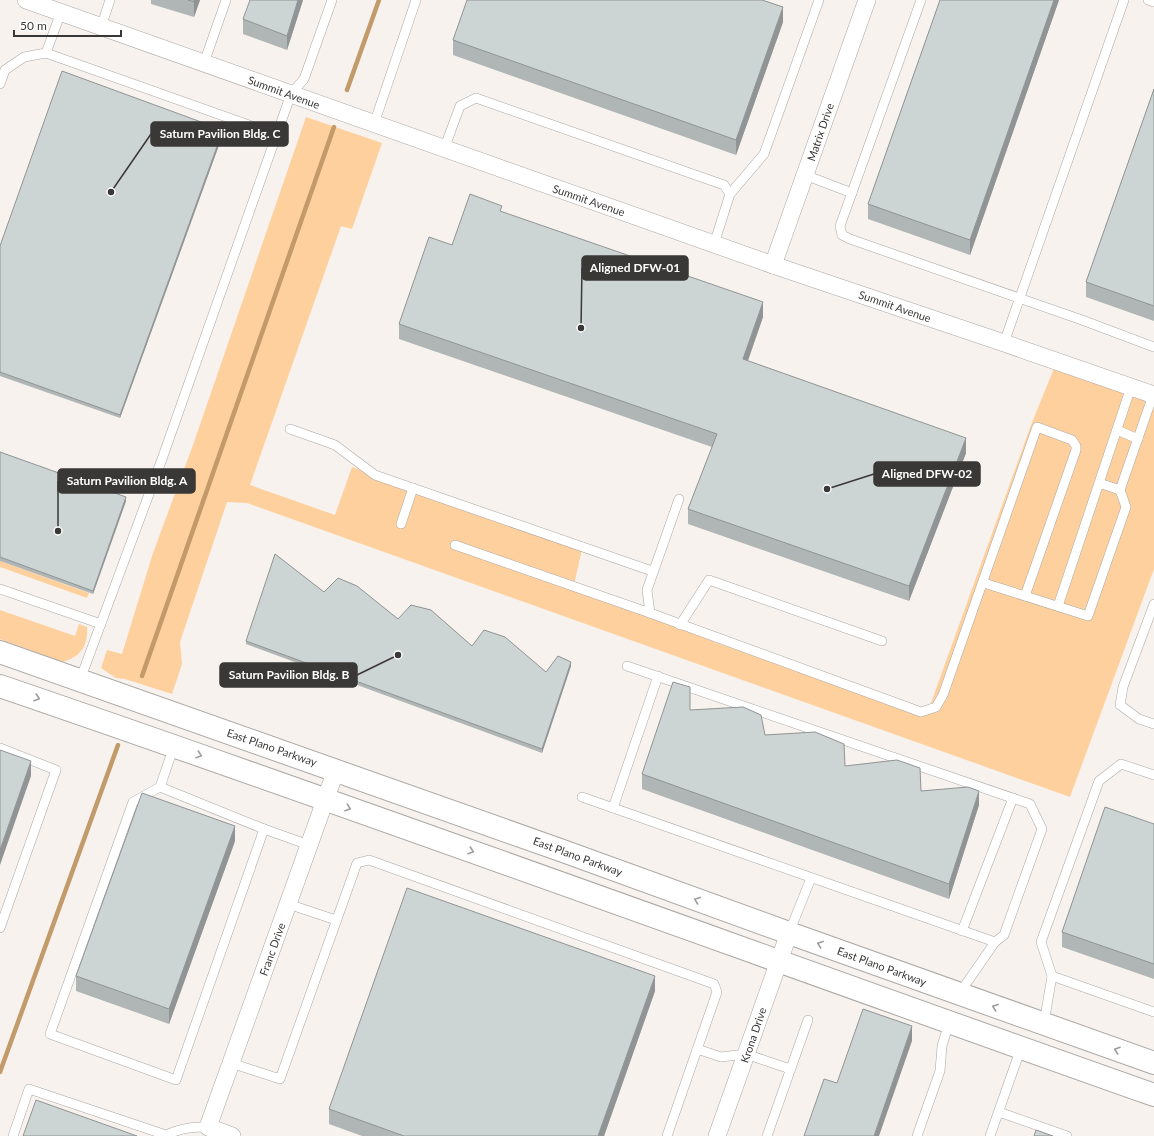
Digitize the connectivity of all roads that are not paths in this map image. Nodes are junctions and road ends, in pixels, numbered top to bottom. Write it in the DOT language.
graph roads {
  1 [pos="26,0"];
  2 [pos="110,0"];
  3 [pos="226,0"];
  4 [pos="332,0"];
  5 [pos="416,0"];
  6 [pos="819,0"];
  7 [pos="867,0"];
  8 [pos="921,0"];
  9 [pos="1124,0"];
  10 [pos="1148,0"];
  11 [pos="1154,2"];
  12 [pos="61,12"];
  13 [pos="101,27"];
  14 [pos="46,53"];
  15 [pos="204,63"];
  16 [pos="0,84"];
  17 [pos="291,94"];
  18 [pos="374,124"];
  19 [pos="277,135"];
  20 [pos="444,149"];
  21 [pos="805,175"];
  22 [pos="852,193"];
  23 [pos="730,194"];
  24 [pos="714,244"];
  25 [pos="773,265"];
  26 [pos="1020,298"];
  27 [pos="1004,343"];
  28 [pos="1154,347"];
  29 [pos="1131,387"];
  30 [pos="1154,395"];
  31 [pos="290,429"];
  32 [pos="1117,430"];
  33 [pos="1138,438"];
  34 [pos="1099,483"];
  35 [pos="413,488"];
  36 [pos="1120,490"];
  37 [pos="679,499"];
  38 [pos="401,524"];
  39 [pos="455,545"];
  40 [pos="652,571"];
  41 [pos="984,583"];
  42 [pos="0,589"];
  43 [pos="1025,596"];
  44 [pos="1154,604"];
  45 [pos="1058,606"];
  46 [pos="650,613"];
  47 [pos="101,624"];
  48 [pos="680,625"];
  49 [pos="882,641"];
  50 [pos="0,652"];
  51 [pos="627,666"];
  52 [pos="658,676"];
  53 [pos="80,680"];
  54 [pos="0,686"];
  55 [pos="132,698"];
  56 [pos="1154,724"];
  57 [pos="122,727"];
  58 [pos="174,746"];
  59 [pos="0,748"];
  60 [pos="336,770"];
  61 [pos="1154,776"];
  62 [pos="160,786"];
  63 [pos="582,797"];
  64 [pos="1012,798"];
  65 [pos="325,800"];
  66 [pos="613,808"];
  67 [pos="264,829"];
  68 [pos="309,845"];
  69 [pos="563,851"];
  70 [pos="811,878"];
  71 [pos="553,880"];
  72 [pos="288,904"];
  73 [pos="336,920"];
  74 [pos="0,928"];
  75 [pos="962,930"];
  76 [pos="789,933"];
  77 [pos="995,942"];
  78 [pos="779,961"];
  79 [pos="1052,976"];
  80 [pos="959,994"];
  81 [pos="1154,1012"];
  82 [pos="808,1020"];
  83 [pos="949,1023"];
  84 [pos="1044,1025"];
  85 [pos="1021,1048"];
  86 [pos="697,1049"];
  87 [pos="746,1054"];
  88 [pos="231,1063"];
  89 [pos="1154,1063"];
  90 [pos="790,1069"];
  91 [pos="1154,1095"];
  92 [pos="999,1112"];
  93 [pos="208,1128"];
  94 [pos="13,1136"];
  95 [pos="166,1136"];
  96 [pos="232,1136"];
  97 [pos="667,1136"];
  98 [pos="717,1136"];
  99 [pos="767,1136"];
  100 [pos="917,1136"];
  101 [pos="990,1136"];
  102 [pos="1067,1136"];
  1 -- 12 [label="street, Summit Avenue"];
  2 -- 13 [label="lane"];
  3 -- 15 [label="lane"];
  4 -- 17 [label="lane"];
  5 -- 18 [label="lane"];
  6 -- 23 [label="lane"];
  7 -- 21 [label="street, Matrix Drive"];
  8 -- 22 [label="lane"];
  9 -- 26 [label="lane"];
  10 -- 11 [label="lane"];
  12 -- 13 [label="street, Summit Avenue"];
  12 -- 14 [label="lane"];
  13 -- 15 [label="street, Summit Avenue"];
  14 -- 16 [label="lane"];
  14 -- 19 [label="lane"];
  15 -- 17 [label="street, Summit Avenue"];
  17 -- 18 [label="street, Summit Avenue"];
  17 -- 19 [label="lane"];
  18 -- 20 [label="street, Summit Avenue"];
  19 -- 47 [label="lane"];
  20 -- 23 [label="lane"];
  20 -- 24 [label="street, Summit Avenue"];
  21 -- 22 [label="lane"];
  21 -- 25 [label="street, Matrix Drive"];
  22 -- 26 [label="lane"];
  23 -- 24 [label="lane"];
  24 -- 25 [label="street, Summit Avenue"];
  25 -- 27 [label="street, Summit Avenue"];
  26 -- 27 [label="lane"];
  26 -- 28 [label="lane"];
  27 -- 29 [label="street, Summit Avenue"];
  29 -- 30 [label="street, Summit Avenue"];
  29 -- 32 [label="lane"];
  30 -- 33 [label="lane"];
  31 -- 35 [label="lane"];
  32 -- 33 [label="lane"];
  32 -- 34 [label="lane"];
  33 -- 36 [label="lane"];
  34 -- 36 [label="lane"];
  34 -- 45 [label="lane"];
  35 -- 38 [label="lane"];
  35 -- 40 [label="lane"];
  36 -- 45 [label="lane"];
  37 -- 40 [label="lane"];
  39 -- 46 [label="lane"];
  40 -- 46 [label="lane"];
  41 -- 43 [label="lane"];
  41 -- 43 [label="lane"];
  41 -- 48 [label="lane"];
  42 -- 47 [label="lane"];
  43 -- 45 [label="lane"];
  44 -- 56 [label="lane"];
  46 -- 48 [label="lane"];
  47 -- 53 [label="lane"];
  48 -- 49 [label="lane"];
  50 -- 53 [label="main road, East Plano Parkway"];
  51 -- 52 [label="lane"];
  52 -- 64 [label="lane"];
  52 -- 66 [label="lane"];
  53 -- 55 [label="main road, East Plano Parkway"];
  54 -- 57 [label="main road, one-way"];
  55 -- 57 [label="main road"];
  55 -- 60 [label="main road, East Plano Parkway"];
  57 -- 58 [label="main road"];
  58 -- 62 [label="lane"];
  58 -- 65 [label="main road, one-way"];
  59 -- 74 [label="lane"];
  60 -- 65 [label="street, Franc Drive"];
  60 -- 69 [label="main road, East Plano Parkway"];
  61 -- 79 [label="lane"];
  62 -- 67 [label="lane"];
  62 -- 67 [label="lane"];
  63 -- 66 [label="lane"];
  64 -- 75 [label="lane"];
  64 -- 77 [label="lane"];
  65 -- 68 [label="street, Franc Drive"];
  65 -- 71 [label="main road, one-way"];
  66 -- 70 [label="lane"];
  67 -- 68 [label="lane"];
  68 -- 72 [label="street, Franc Drive"];
  69 -- 71 [label="main road"];
  76 -- 69 [label="main road, East Plano Parkway, one-way"];
  70 -- 75 [label="lane"];
  70 -- 76 [label="lane"];
  71 -- 78 [label="main road"];
  72 -- 73 [label="lane"];
  72 -- 88 [label="street, Franc Drive"];
  73 -- 86 [label="lane"];
  73 -- 88 [label="lane"];
  75 -- 77 [label="lane"];
  76 -- 78 [label="street, Krona Drive"];
  80 -- 76 [label="main road, East Plano Parkway, one-way"];
  77 -- 80 [label="lane"];
  78 -- 83 [label="main road"];
  78 -- 87 [label="street, Krona Drive"];
  79 -- 81 [label="lane"];
  79 -- 84 [label="lane"];
  80 -- 83 [label="main road"];
  84 -- 80 [label="main road, East Plano Parkway, one-way"];
  82 -- 90 [label="lane"];
  83 -- 85 [label="main road"];
  83 -- 100 [label="lane"];
  89 -- 84 [label="main road, East Plano Parkway, one-way"];
  85 -- 91 [label="main road"];
  85 -- 92 [label="lane"];
  86 -- 87 [label="lane"];
  86 -- 97 [label="lane"];
  87 -- 90 [label="lane"];
  87 -- 98 [label="street, Krona Drive"];
  88 -- 93 [label="street, Franc Drive"];
  90 -- 99 [label="lane"];
  92 -- 101 [label="lane"];
  92 -- 102 [label="lane"];
  93 -- 95 [label="lane"];
  93 -- 96 [label="street"];
  94 -- 95 [label="lane"];
}
